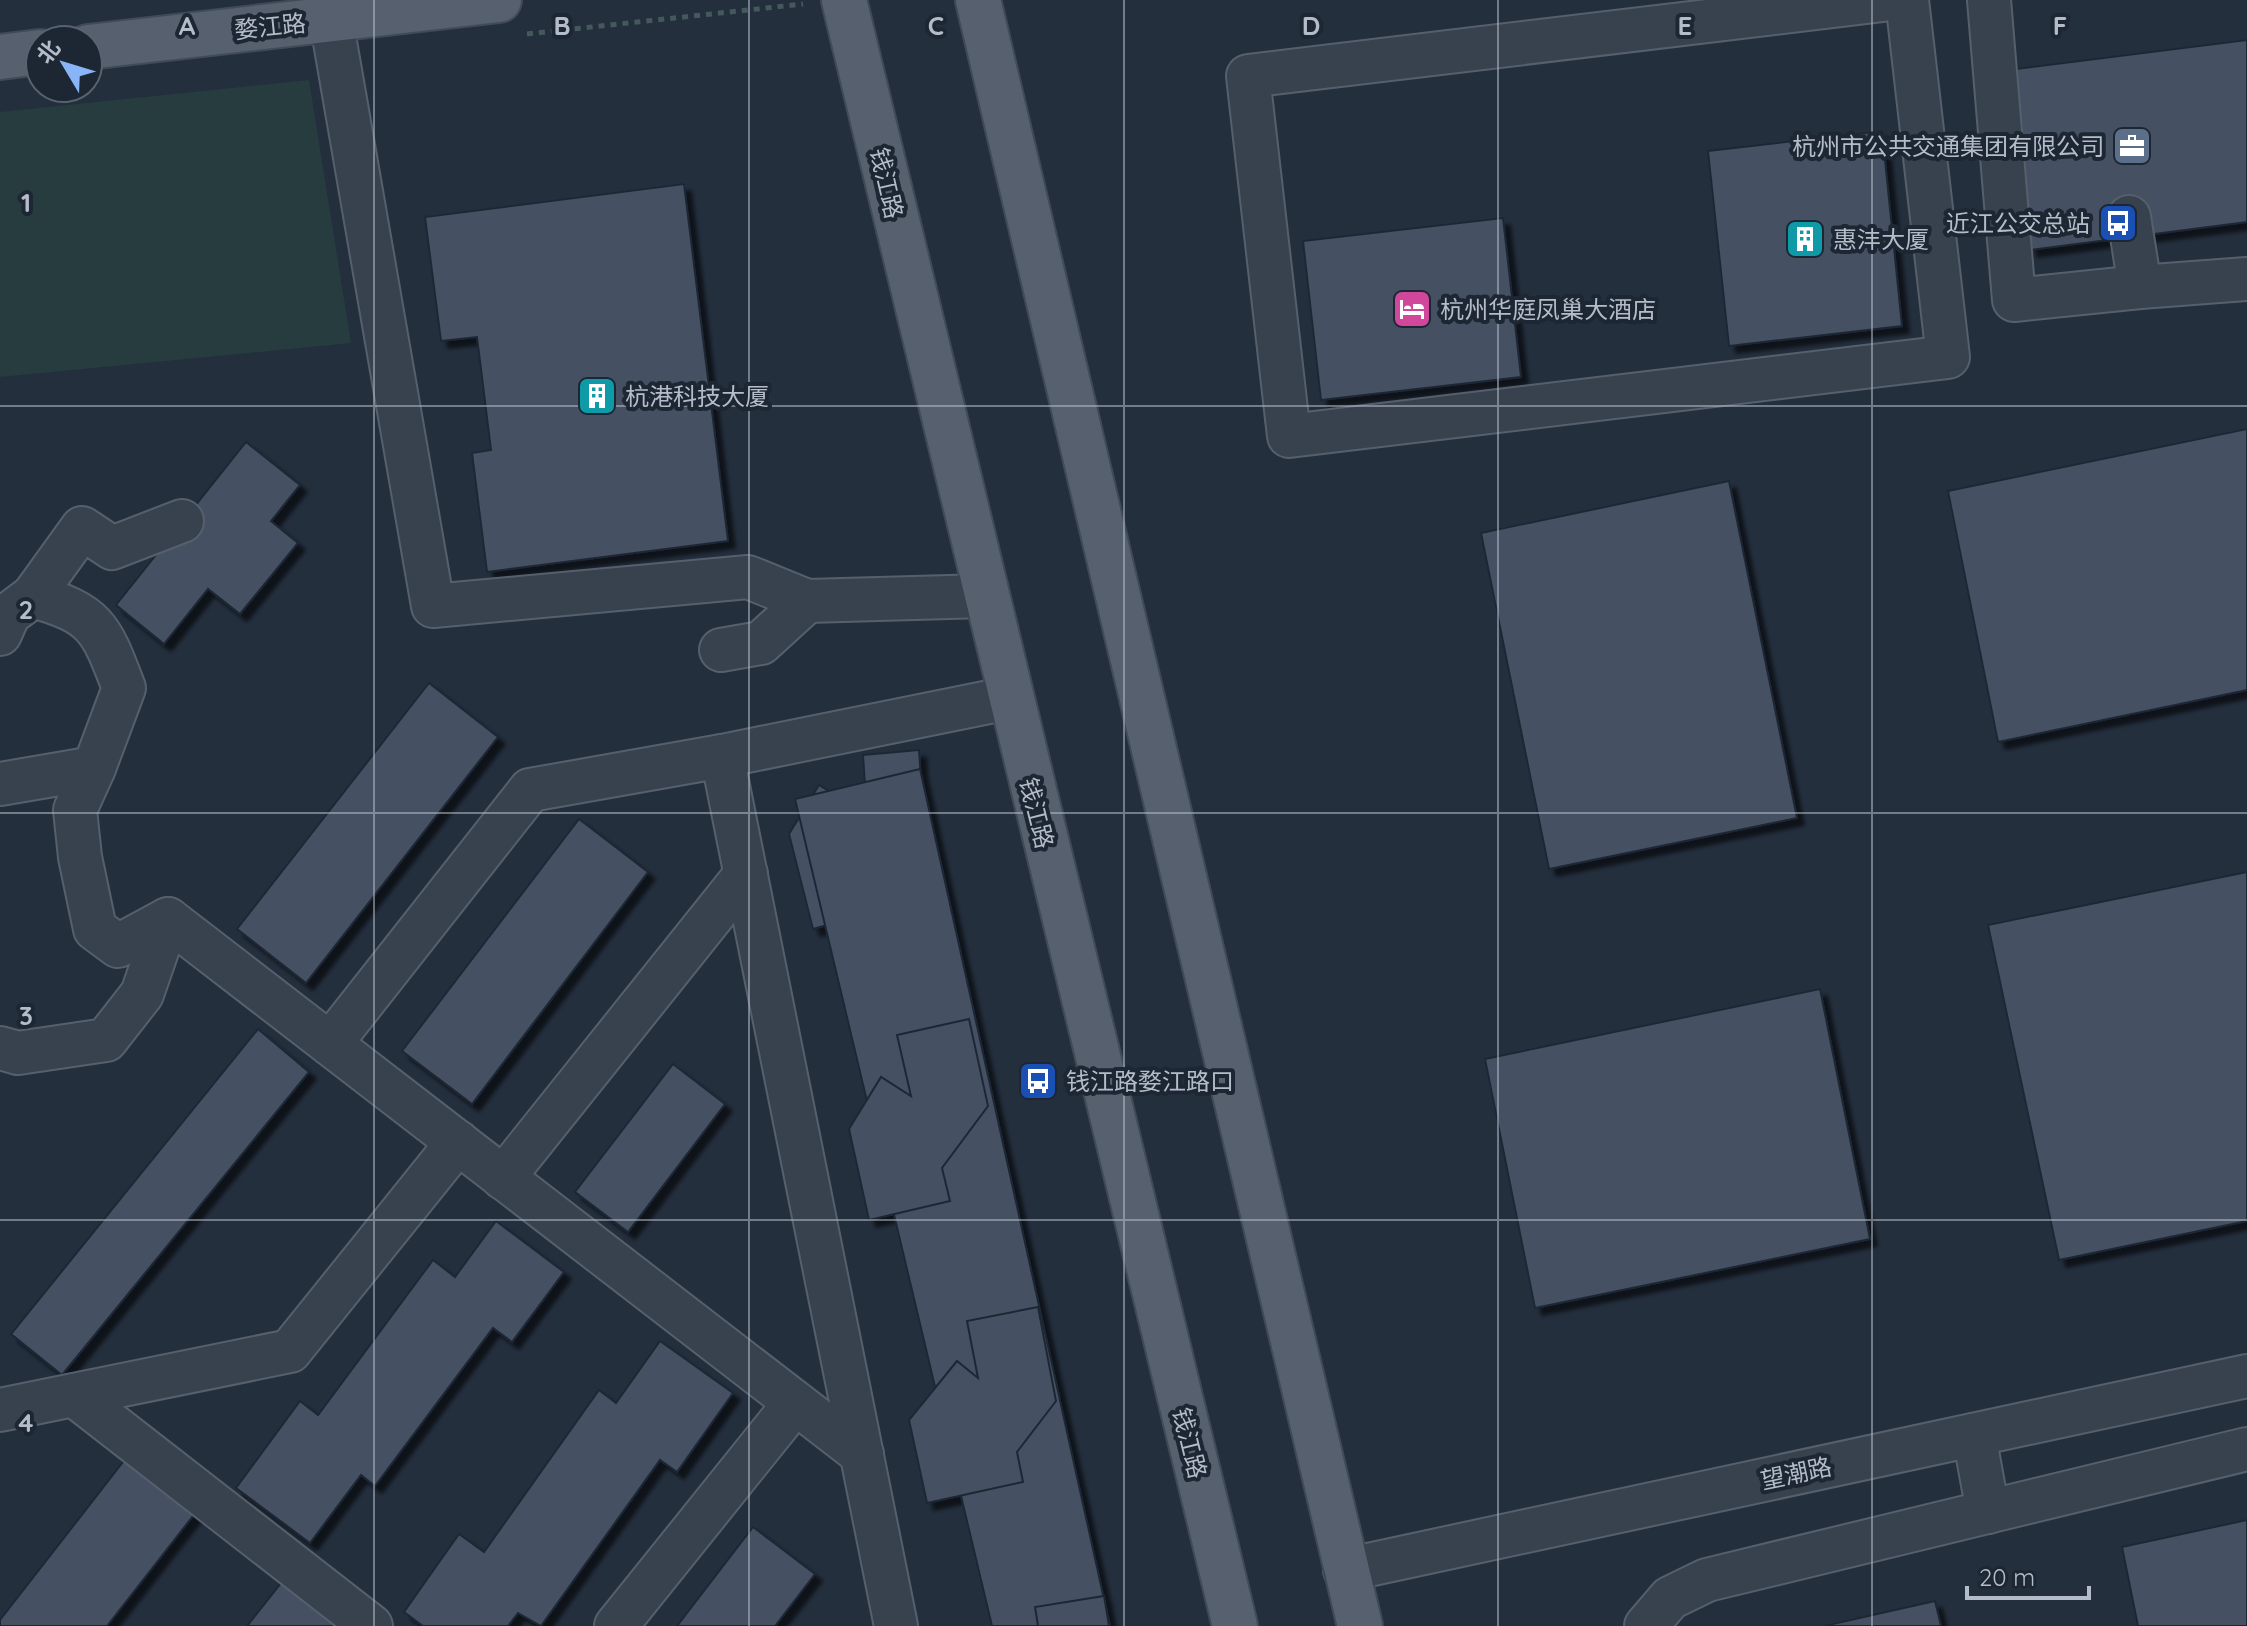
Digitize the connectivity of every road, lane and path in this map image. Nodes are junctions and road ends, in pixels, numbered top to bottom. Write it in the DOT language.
graph roads {
  1 [pos="499,0"];
  2 [pos="844,0"];
  3 [pos="978,0"];
  4 [pos="1883,0"];
  5 [pos="1907,0"];
  6 [pos="1989,0"];
  7 [pos="1631,15"];
  8 [pos="331,19"];
  9 [pos="104,45"];
  10 [pos="24,54"];
  11 [pos="0,57"];
  12 [pos="2129,217"];
  13 [pos="2247,279"];
  14 [pos="2140,287"];
  15 [pos="182,521"];
  16 [pos="33,596"];
  17 [pos="985,596"];
  18 [pos="807,601"];
  19 [pos="0,634"];
  20 [pos="721,650"];
  21 [pos="1009,698"];
  22 [pos="722,756"];
  23 [pos="94,768"];
  24 [pos="0,784"];
  25 [pos="746,874"];
  26 [pos="168,919"];
  27 [pos="330,1044"];
  28 [pos="0,1048"];
  29 [pos="458,1142"];
  30 [pos="503,1178"];
  31 [pos="2247,1376"];
  32 [pos="74,1395"];
  33 [pos="795,1403"];
  34 [pos="0,1410"];
  35 [pos="1974,1435"];
  36 [pos="2247,1449"];
  37 [pos="862,1454"];
  38 [pos="1988,1512"];
  39 [pos="1345,1570"];
  40 [pos="371,1626"];
  41 [pos="616,1626"];
  42 [pos="896,1626"];
  43 [pos="1235,1626"];
  44 [pos="1360,1626"];
  45 [pos="1646,1626"];
  1 -- 8 [label="main road, 婺江路"];
  2 -- 17 [label="main road, 钱江路"];
  3 -- 39 [label="main road"];
  4 -- 7 [label="street"];
  5 -- 7 [label="street"];
  6 -- 14 [label="street"];
  8 -- 9 [label="main road, 婺江路"];
  8 -- 18 [label="street"];
  10 -- 11 [label="main road"];
  12 -- 14 [label="street"];
  13 -- 14 [label="street"];
  15 -- 16 [label="street"];
  16 -- 19 [label="street"];
  16 -- 23 [label="street"];
  17 -- 18 [label="street"];
  17 -- 21 [label="main road, 钱江路"];
  18 -- 20 [label="street"];
  21 -- 22 [label="street"];
  21 -- 43 [label="main road, 钱江路"];
  22 -- 25 [label="street"];
  22 -- 27 [label="street"];
  23 -- 24 [label="street"];
  23 -- 26 [label="street"];
  25 -- 30 [label="street"];
  25 -- 37 [label="street"];
  26 -- 27 [label="street"];
  26 -- 28 [label="street"];
  27 -- 29 [label="street"];
  29 -- 30 [label="street"];
  29 -- 32 [label="street"];
  30 -- 33 [label="street"];
  31 -- 35 [label="street, 望潮路"];
  32 -- 34 [label="street"];
  32 -- 40 [label="street"];
  33 -- 37 [label="street"];
  33 -- 41 [label="street"];
  35 -- 38 [label="street"];
  35 -- 39 [label="street, 望潮路"];
  36 -- 38 [label="street"];
  37 -- 42 [label="street"];
  38 -- 45 [label="street"];
  39 -- 44 [label="main road"];
}
